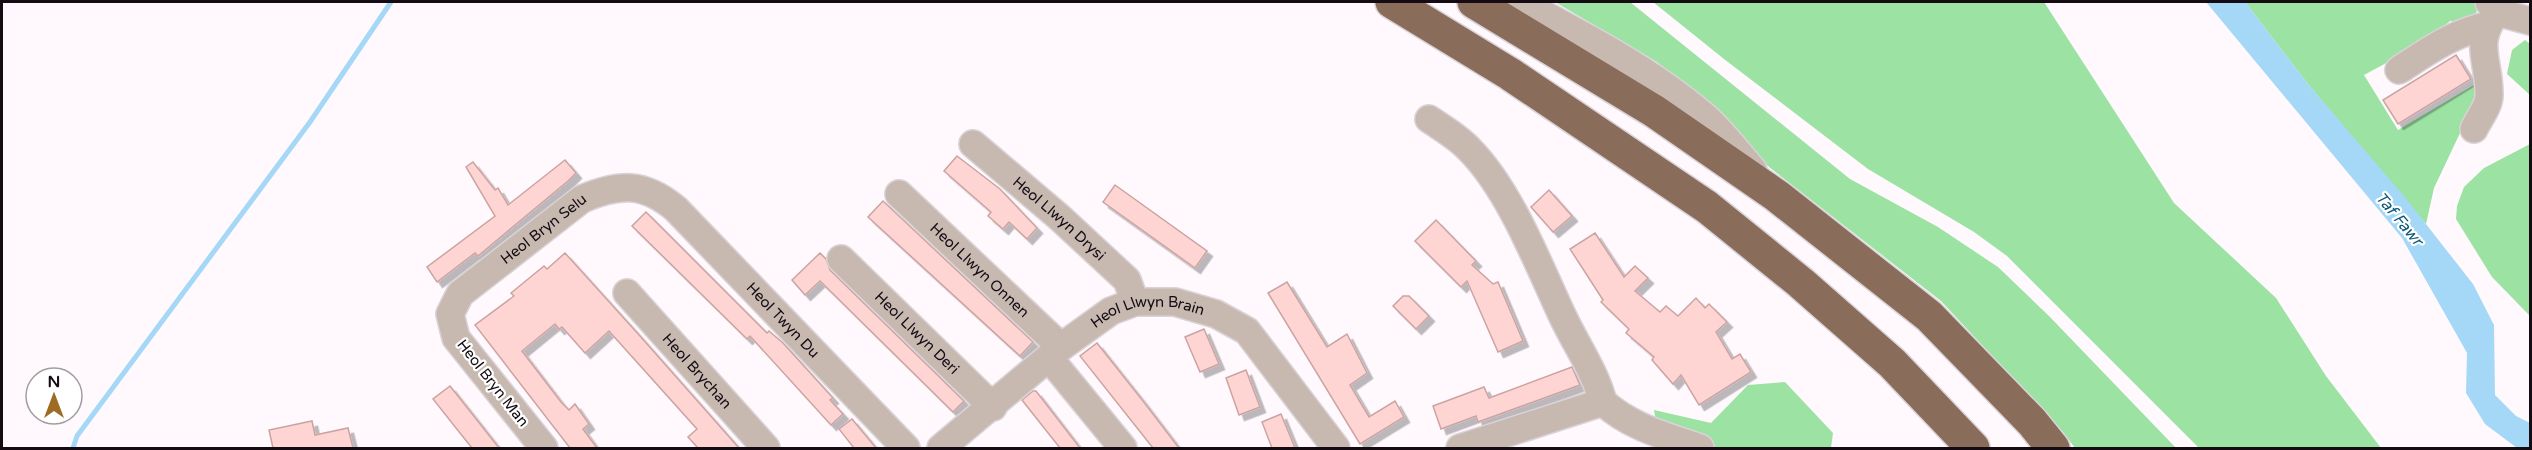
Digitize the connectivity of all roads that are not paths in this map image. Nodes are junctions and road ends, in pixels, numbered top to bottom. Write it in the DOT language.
graph roads {
  1 [pos="1392,2"];
  2 [pos="1474,2"];
  3 [pos="1520,2"];
  4 [pos="2490,10"];
  5 [pos="2530,21"];
  6 [pos="2399,70"];
  7 [pos="1429,119"];
  8 [pos="2474,129"];
  9 [pos="973,144"];
  10 [pos="658,194"];
  11 [pos="899,194"];
  12 [pos="1777,196"];
  13 [pos="841,259"];
  14 [pos="627,293"];
  15 [pos="1135,302"];
  16 [pos="450,314"];
  17 [pos="1056,353"];
  18 [pos="1602,402"];
  19 [pos="993,407"];
  20 [pos="544,448"];
  21 [pos="766,448"];
  22 [pos="906,448"];
  23 [pos="941,448"];
  24 [pos="1123,448"];
  25 [pos="1336,448"];
  26 [pos="1460,448"];
  27 [pos="1700,448"];
  28 [pos="1973,448"];
  29 [pos="2053,448"];
  1 -- 28 [label="highway"];
  2 -- 12 [label="highway"];
  3 -- 12 [label="street"];
  4 -- 5 [label="street"];
  4 -- 6 [label="street"];
  4 -- 8 [label="street"];
  7 -- 18 [label="street"];
  9 -- 15 [label="street, Heol Llwyn Drysi"];
  10 -- 16 [label="street, Heol Bryn Selu"];
  10 -- 22 [label="street, Heol Twyn Du"];
  11 -- 17 [label="street, Heol Llwyn Onnen"];
  12 -- 29 [label="highway"];
  13 -- 19 [label="street, Heol Llwyn Deri"];
  14 -- 21 [label="street, Heol Brychan"];
  15 -- 17 [label="street, Heol Llwyn Brain"];
  15 -- 25 [label="street, Heol Llwyn Brain"];
  16 -- 20 [label="street, Heol Bryn Man"];
  17 -- 19 [label="street, Heol Llwyn Brain"];
  17 -- 24 [label="street, Heol Llwyn Onnen"];
  18 -- 26 [label="street"];
  18 -- 27 [label="street"];
  19 -- 23 [label="street, Heol Llwyn Brain"];
}
